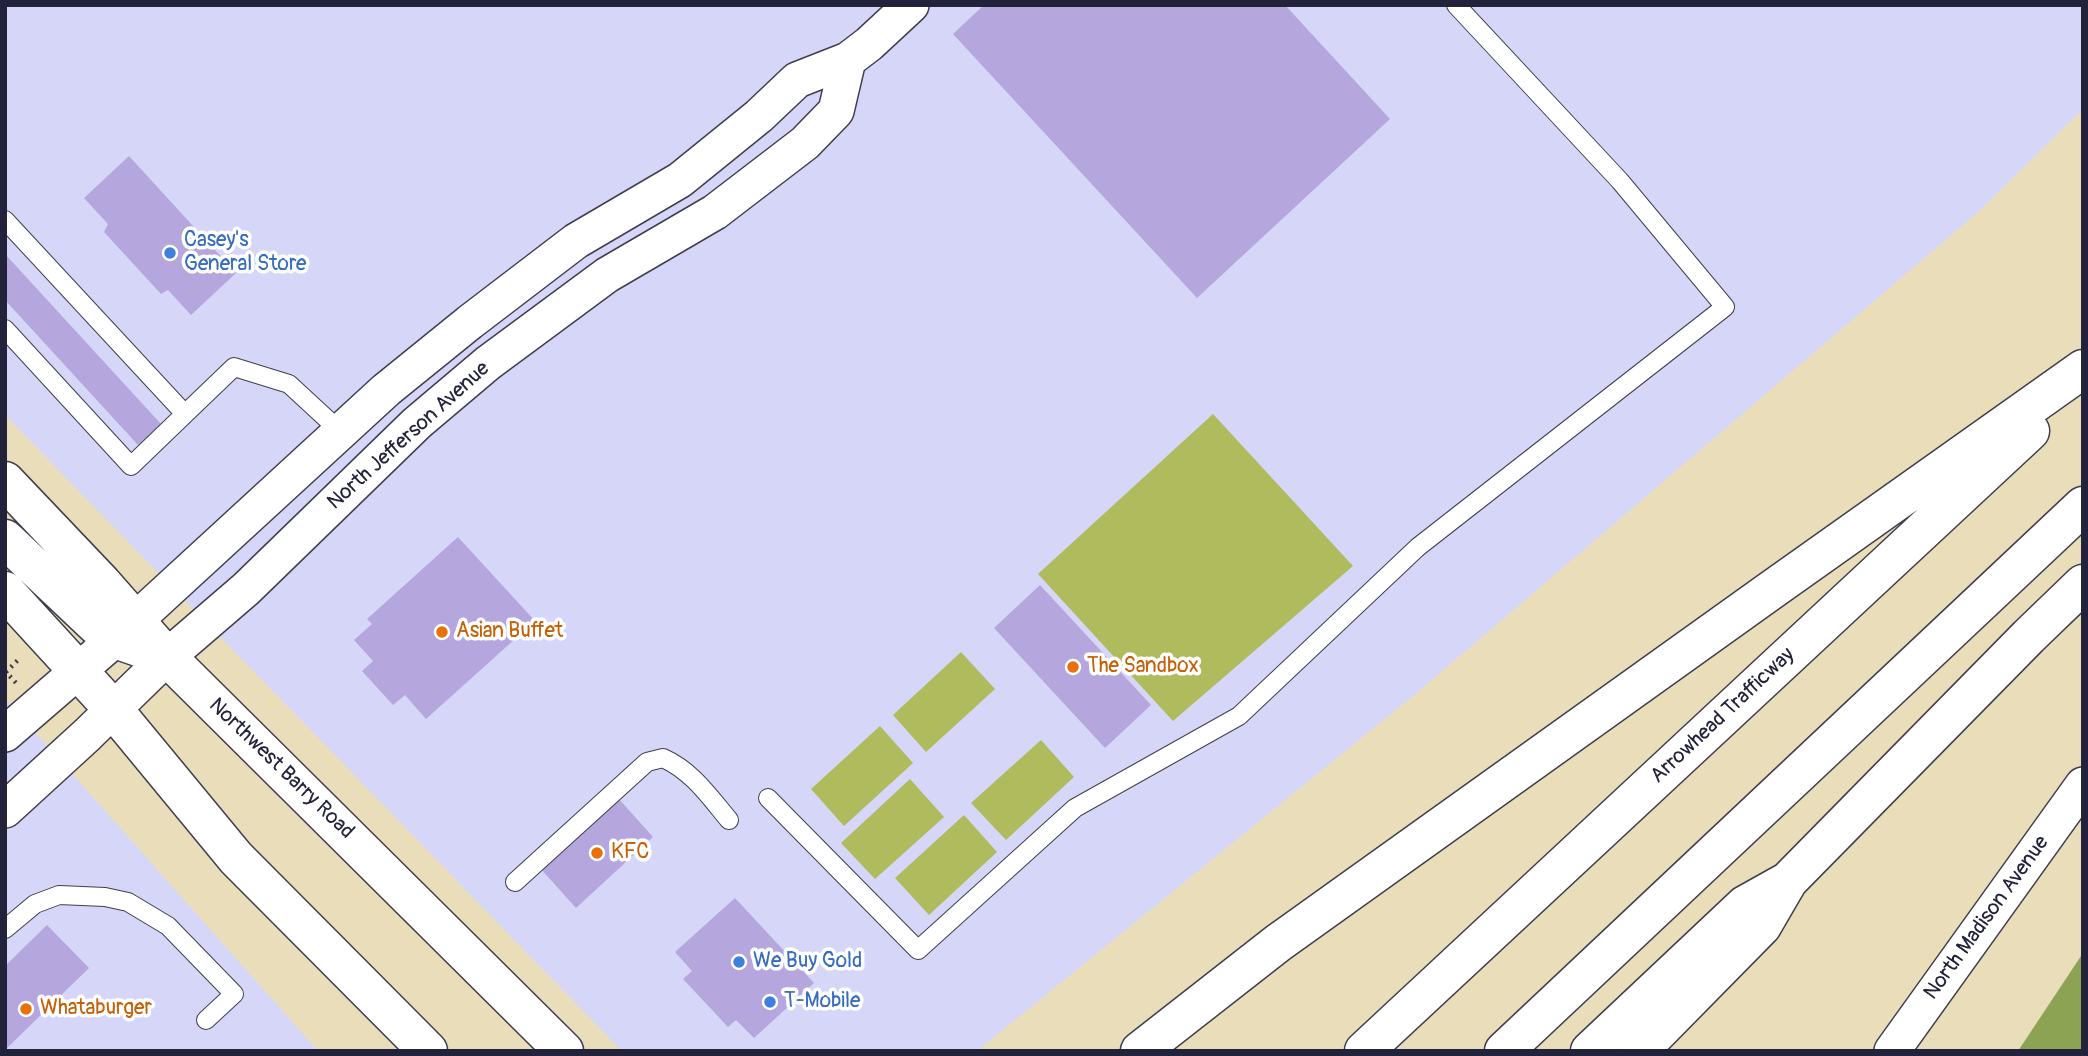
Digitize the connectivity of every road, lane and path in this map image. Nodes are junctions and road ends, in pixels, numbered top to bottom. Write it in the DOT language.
graph roads {
  1 [pos="911,5"];
  2 [pos="1456,5"];
  3 [pos="848,60"];
  4 [pos="5,220"];
  5 [pos="5,329"];
  6 [pos="2083,369"];
  7 [pos="2083,382"];
  8 [pos="185,414"];
  9 [pos="342,433"];
  10 [pos="5,481"];
  11 [pos="2083,506"];
  12 [pos="5,539"];
  13 [pos="2083,584"];
  14 [pos="5,591"];
  15 [pos="125,630"];
  16 [pos="29,650"];
  17 [pos="167,657"];
  18 [pos="6,672"];
  19 [pos="78,672"];
  20 [pos="113,709"];
  21 [pos="5,734"];
  22 [pos="2083,785"];
  23 [pos="768,798"];
  24 [pos="5,810"];
  25 [pos="729,820"];
  26 [pos="1788,881"];
  27 [pos="515,882"];
  28 [pos="5,929"];
  29 [pos="206,1020"];
  30 [pos="428,1051"];
  31 [pos="565,1051"];
  32 [pos="1140,1051"];
  33 [pos="1364,1051"];
  34 [pos="1504,1051"];
  35 [pos="1590,1051"];
  36 [pos="1639,1051"];
  37 [pos="1892,1051"];
  1 -- 3 [label="street"];
  2 -- 23 [label="lane"];
  3 -- 9 [label="street"];
  3 -- 17 [label="street, North Jefferson Avenue"];
  4 -- 8 [label="lane"];
  5 -- 8 [label="lane"];
  6 -- 32 [label="main road"];
  7 -- 33 [label="main road, Arrowhead Trafficway"];
  8 -- 9 [label="lane"];
  9 -- 15 [label="street"];
  10 -- 15 [label="main road"];
  11 -- 34 [label="main road"];
  12 -- 15 [label="main road"];
  13 -- 26 [label="main road"];
  14 -- 19 [label="main road"];
  15 -- 17 [label="main road"];
  15 -- 19 [label="street"];
  16 -- 18 [label="path"];
  17 -- 20 [label="street, North Jefferson Avenue"];
  17 -- 31 [label="main road, Northwest Barry Road"];
  19 -- 20 [label="main road"];
  19 -- 21 [label="street"];
  20 -- 24 [label="street, North Jefferson Avenue"];
  20 -- 30 [label="main road"];
  22 -- 37 [label="street, North Madison Avenue"];
  25 -- 27 [label="lane"];
  26 -- 35 [label="main road"];
  26 -- 36 [label="main road"];
  28 -- 29 [label="lane"];
}
